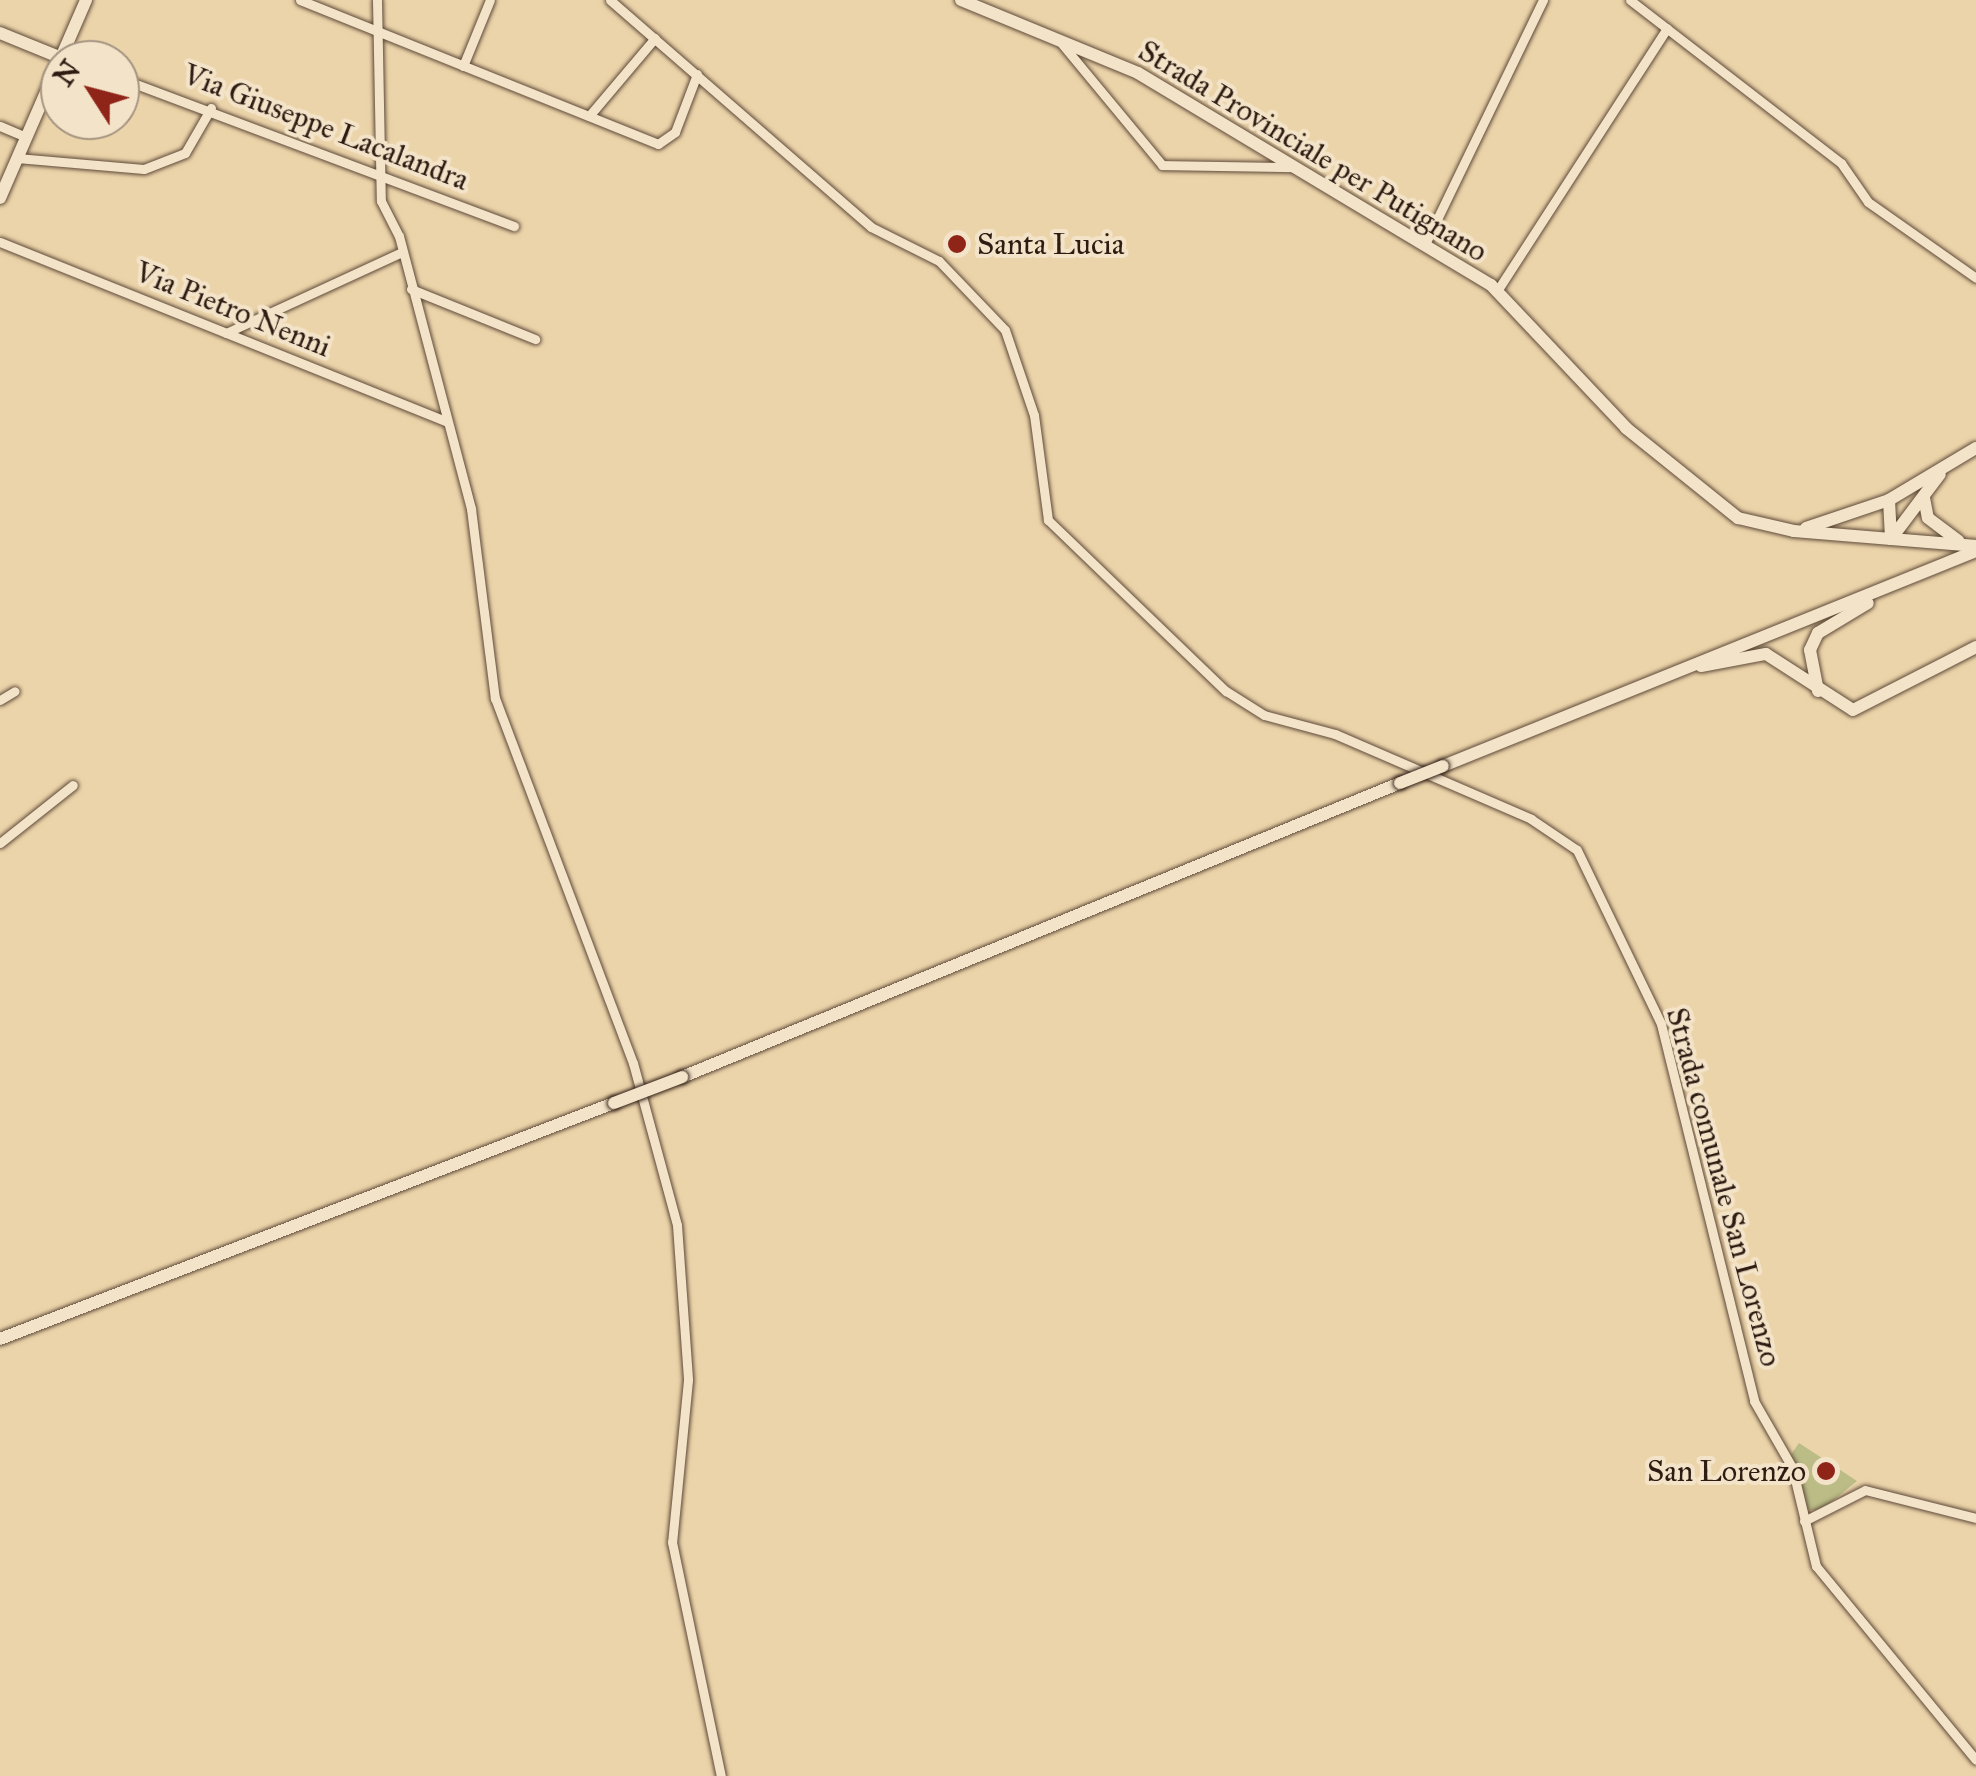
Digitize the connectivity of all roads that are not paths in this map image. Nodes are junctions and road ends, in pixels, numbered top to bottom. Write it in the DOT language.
graph roads {
  1 [pos="300,0"];
  2 [pos="377,0"];
  3 [pos="490,0"];
  4 [pos="610,0"];
  5 [pos="960,0"];
  6 [pos="1542,0"];
  7 [pos="1630,0"];
  8 [pos="88,1"];
  9 [pos="1667,28"];
  10 [pos="0,33"];
  11 [pos="377,33"];
  12 [pos="655,38"];
  13 [pos="1057,38"];
  14 [pos="72,40"];
  15 [pos="40,49"];
  16 [pos="463,66"];
  17 [pos="697,74"];
  18 [pos="140,85"];
  19 [pos="40,108"];
  20 [pos="210,108"];
  21 [pos="589,116"];
  22 [pos="0,126"];
  23 [pos="26,137"];
  24 [pos="17,158"];
  25 [pos="1293,167"];
  26 [pos="378,172"];
  27 [pos="0,198"];
  28 [pos="514,226"];
  29 [pos="0,242"];
  30 [pos="1426,242"];
  31 [pos="402,252"];
  32 [pos="1976,278"];
  33 [pos="410,289"];
  34 [pos="1496,291"];
  35 [pos="226,333"];
  36 [pos="535,339"];
  37 [pos="447,422"];
  38 [pos="1976,448"];
  39 [pos="1946,467"];
  40 [pos="1924,498"];
  41 [pos="1889,500"];
  42 [pos="1794,531"];
  43 [pos="1891,539"];
  44 [pos="1972,547"];
  45 [pos="1888,588"];
  46 [pos="1976,647"];
  47 [pos="1693,666"];
  48 [pos="15,691"];
  49 [pos="1819,694"];
  50 [pos="0,700"];
  51 [pos="73,784"];
  52 [pos="0,843"];
  53 [pos="0,1339"];
  54 [pos="1976,1518"];
  55 [pos="1804,1522"];
  56 [pos="1976,1760"];
  57 [pos="721,1776"];
  1 -- 11 [label="street"];
  2 -- 11 [label="street"];
  3 -- 16 [label="street"];
  4 -- 12 [label="street, Strada comunale San Lorenzo"];
  5 -- 13 [label="main road, Strada Provinciale per Putignano"];
  6 -- 30 [label="street"];
  7 -- 9 [label="street"];
  8 -- 14 [label="main road"];
  9 -- 32 [label="street"];
  9 -- 34 [label="street"];
  10 -- 15 [label="main road"];
  11 -- 16 [label="street"];
  11 -- 26 [label="street"];
  12 -- 17 [label="street, Strada comunale San Lorenzo"];
  12 -- 21 [label="street"];
  13 -- 25 [label="main road, Strada Provinciale per Putignano"];
  13 -- 25 [label="street"];
  16 -- 21 [label="street"];
  17 -- 21 [label="street"];
  17 -- 55 [label="street, Strada comunale San Lorenzo"];
  18 -- 20 [label="street, Via Giuseppe Lacalandra"];
  19 -- 23 [label="main road"];
  20 -- 24 [label="street"];
  20 -- 26 [label="street, Via Giuseppe Lacalandra"];
  22 -- 23 [label="street"];
  23 -- 24 [label="main road"];
  24 -- 27 [label="main road"];
  25 -- 30 [label="main road, Strada Provinciale per Putignano"];
  26 -- 28 [label="street, Via Giuseppe Lacalandra"];
  26 -- 31 [label="street"];
  29 -- 35 [label="street, Via Pietro Nenni"];
  30 -- 34 [label="main road, Strada Provinciale per Putignano"];
  31 -- 33 [label="street"];
  31 -- 35 [label="street"];
  33 -- 36 [label="street"];
  33 -- 37 [label="street"];
  34 -- 42 [label="main road, Strada Provinciale per Putignano"];
  35 -- 37 [label="street, Via Pietro Nenni"];
  37 -- 57 [label="street"];
  38 -- 39 [label="main road"];
  39 -- 40 [label="main road"];
  39 -- 41 [label="main road"];
  40 -- 43 [label="main road"];
  40 -- 44 [label="main road"];
  41 -- 42 [label="main road"];
  41 -- 43 [label="main road"];
  42 -- 43 [label="main road, Strada Provinciale per Putignano"];
  43 -- 44 [label="main road, Strada Provinciale per Putignano"];
  44 -- 45 [label="main road"];
  45 -- 47 [label="main road"];
  45 -- 49 [label="main road"];
  46 -- 49 [label="main road"];
  47 -- 49 [label="main road"];
  47 -- 53 [label="main road, bridge"];
  48 -- 50 [label="street"];
  51 -- 52 [label="street"];
  54 -- 55 [label="street"];
  55 -- 56 [label="street, Strada comunale San Lorenzo"];
}
